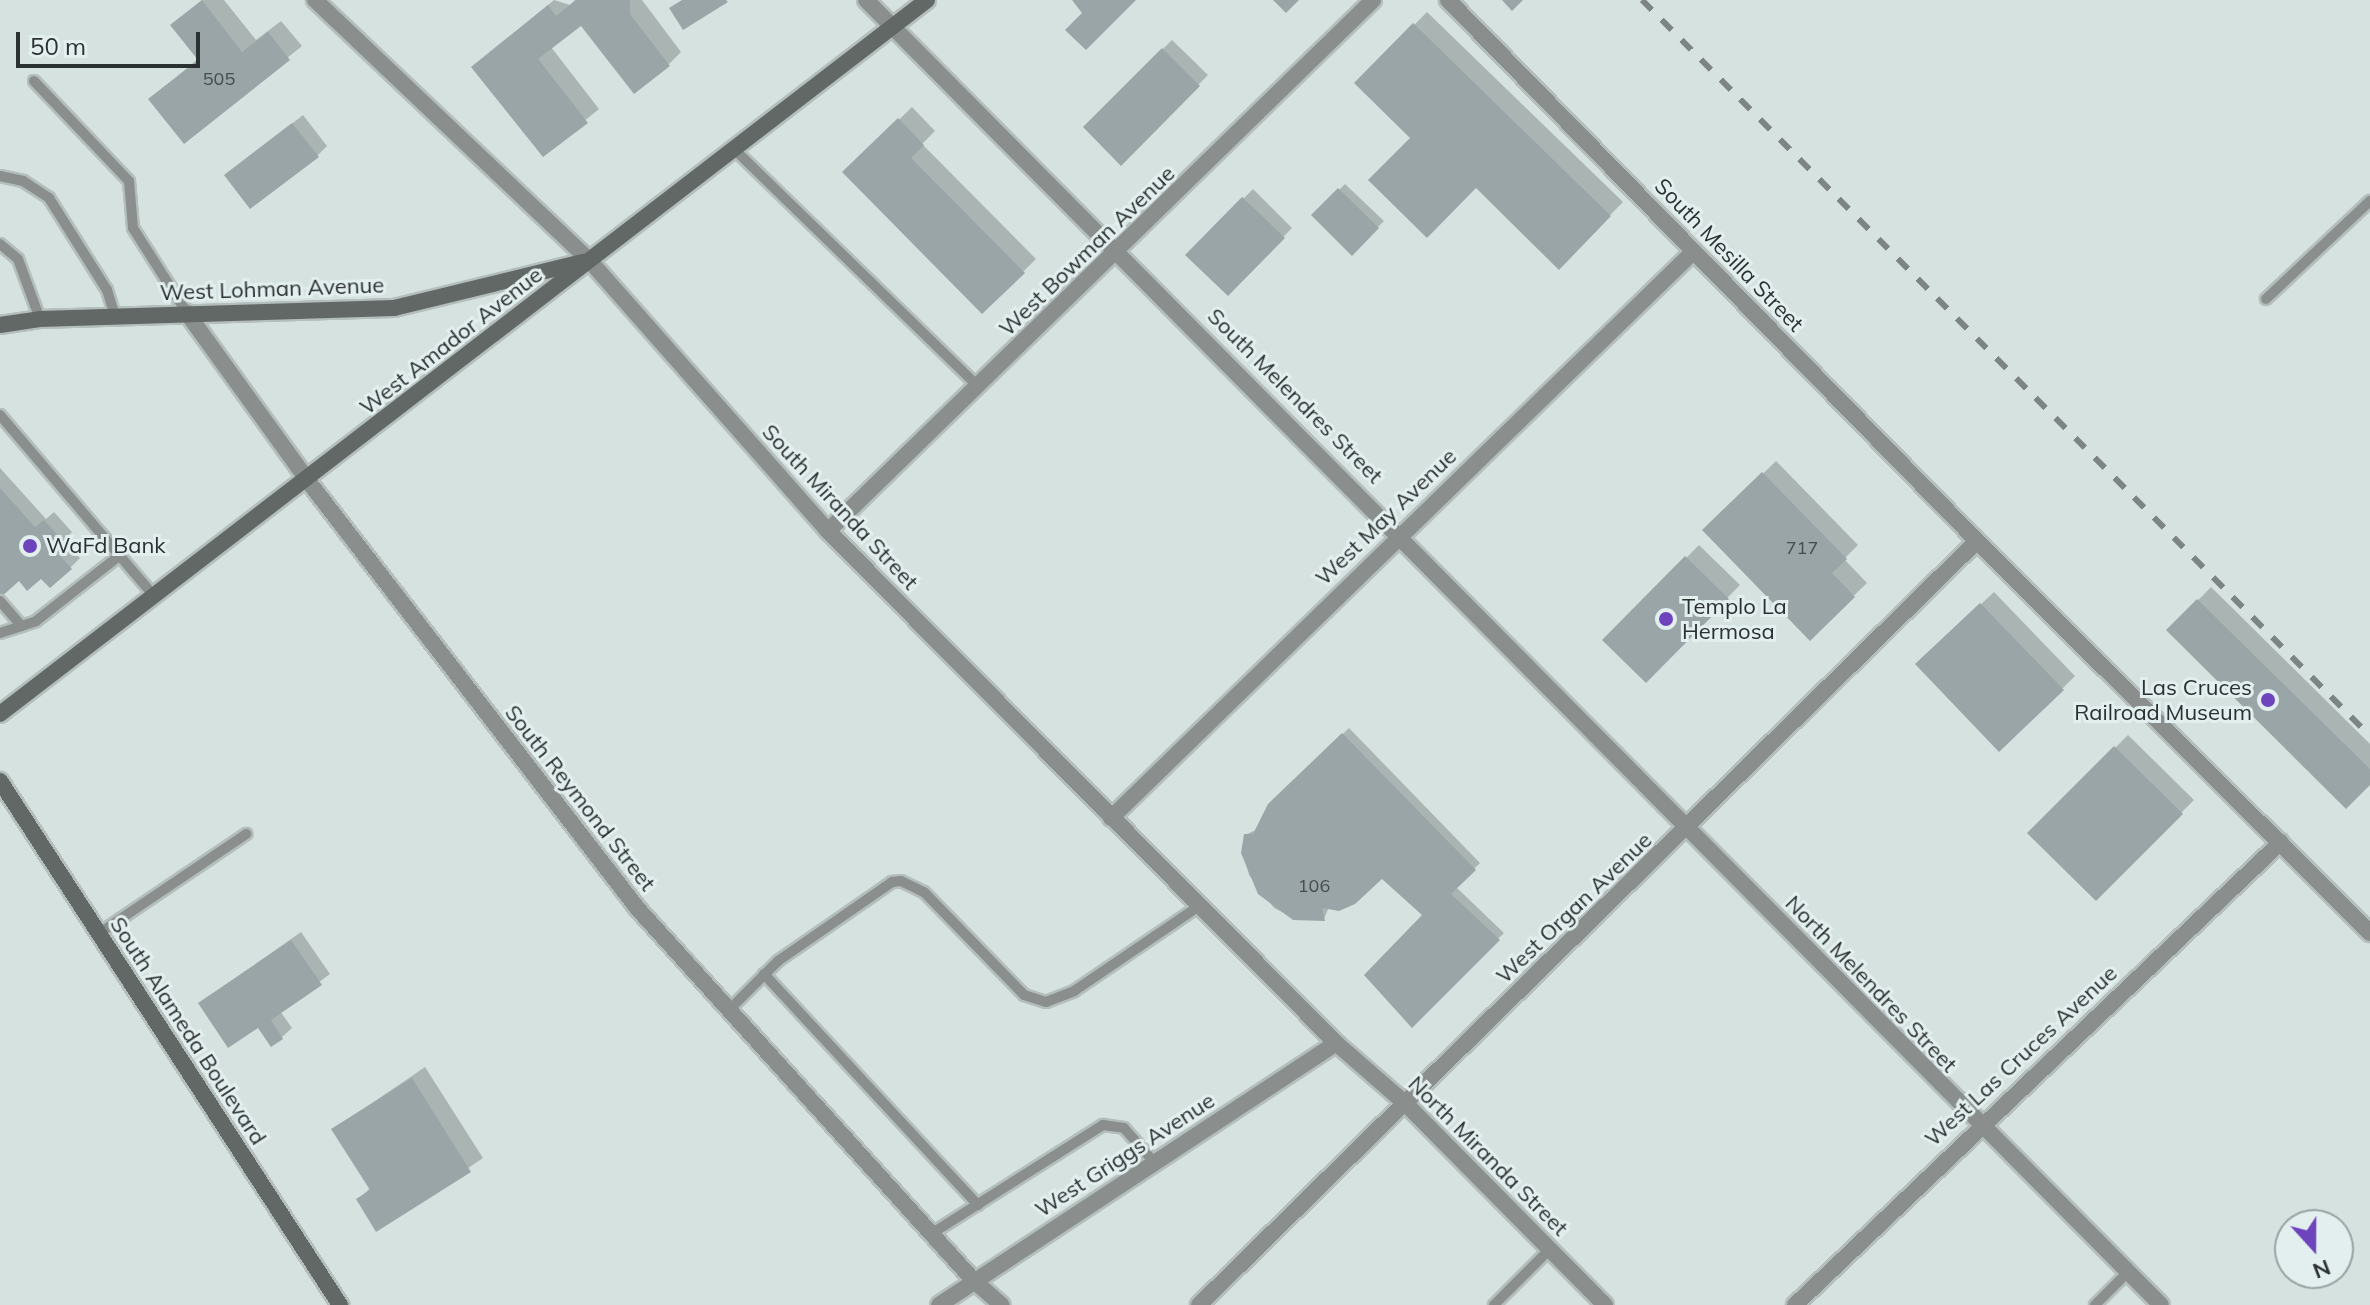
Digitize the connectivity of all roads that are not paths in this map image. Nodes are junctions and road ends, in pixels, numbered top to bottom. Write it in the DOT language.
graph roads {
  1 [pos="315,0"];
  2 [pos="866,0"];
  3 [pos="927,0"];
  4 [pos="1373,0"];
  5 [pos="1448,0"];
  6 [pos="893,27"];
  7 [pos="34,81"];
  8 [pos="734,149"];
  9 [pos="0,176"];
  10 [pos="2370,201"];
  11 [pos="0,244"];
  12 [pos="1119,251"];
  13 [pos="1694,251"];
  14 [pos="589,260"];
  15 [pos="2266,299"];
  16 [pos="187,313"];
  17 [pos="115,317"];
  18 [pos="40,319"];
  19 [pos="0,325"];
  20 [pos="978,386"];
  21 [pos="0,415"];
  22 [pos="308,481"];
  23 [pos="828,531"];
  24 [pos="1400,533"];
  25 [pos="1977,541"];
  26 [pos="119,556"];
  27 [pos="155,597"];
  28 [pos="0,601"];
  29 [pos="22,626"];
  30 [pos="0,633"];
  31 [pos="0,714"];
  32 [pos="0,781"];
  33 [pos="1111,818"];
  34 [pos="1688,827"];
  35 [pos="246,834"];
  36 [pos="2281,842"];
  37 [pos="1199,906"];
  38 [pos="2370,933"];
  39 [pos="98,934"];
  40 [pos="764,974"];
  41 [pos="729,1010"];
  42 [pos="1336,1043"];
  43 [pos="1406,1104"];
  44 [pos="1979,1126"];
  45 [pos="1154,1162"];
  46 [pos="978,1205"];
  47 [pos="931,1234"];
  48 [pos="1550,1249"];
  49 [pos="2128,1272"];
  50 [pos="973,1280"];
  51 [pos="334,1303"];
  52 [pos="939,1305"];
  53 [pos="1002,1305"];
  54 [pos="1199,1305"];
  55 [pos="1494,1305"];
  56 [pos="1605,1305"];
  57 [pos="1795,1305"];
  58 [pos="2095,1305"];
  59 [pos="2161,1305"];
  1 -- 14 [label="street, South Miranda Street"];
  2 -- 6 [label="street, South Melendres Street"];
  3 -- 6 [label="main road, West Amador Avenue"];
  4 -- 12 [label="street, West Bowman Avenue"];
  5 -- 13 [label="street, South Mesilla Street"];
  6 -- 8 [label="main road, West Amador Avenue"];
  6 -- 12 [label="street, South Melendres Street"];
  7 -- 16 [label="lane"];
  8 -- 14 [label="main road, West Amador Avenue"];
  8 -- 20 [label="lane"];
  9 -- 17 [label="lane"];
  10 -- 15 [label="lane"];
  11 -- 18 [label="lane"];
  12 -- 20 [label="street, West Bowman Avenue"];
  12 -- 24 [label="street, South Melendres Street"];
  13 -- 24 [label="street, West May Avenue"];
  13 -- 25 [label="street, South Mesilla Street"];
  14 -- 16 [label="main road, West Lohman Avenue"];
  14 -- 22 [label="main road, West Amador Avenue"];
  14 -- 23 [label="street, South Miranda Street"];
  16 -- 17 [label="main road, West Lohman Avenue"];
  16 -- 22 [label="street, South Reymond Street"];
  17 -- 18 [label="main road, West Lohman Avenue"];
  18 -- 19 [label="main road, West Lohman Avenue"];
  20 -- 23 [label="street, West Bowman Avenue"];
  21 -- 26 [label="lane"];
  22 -- 27 [label="main road, West Amador Avenue"];
  22 -- 41 [label="street, South Reymond Street"];
  23 -- 33 [label="street, South Miranda Street"];
  24 -- 33 [label="street, West May Avenue"];
  24 -- 34 [label="street, South Melendres Street"];
  25 -- 34 [label="street, West Organ Avenue"];
  25 -- 36 [label="street, South Mesilla Street"];
  26 -- 27 [label="lane"];
  26 -- 29 [label="lane"];
  27 -- 31 [label="main road, West Amador Avenue"];
  28 -- 29 [label="lane"];
  29 -- 30 [label="lane"];
  32 -- 39 [label="main road, South Alameda Boulevard"];
  33 -- 37 [label="street, South Miranda Street"];
  34 -- 43 [label="street, West Organ Avenue"];
  34 -- 44 [label="street, North Melendres Street"];
  35 -- 39 [label="lane"];
  36 -- 38 [label="street, South Mesilla Street"];
  36 -- 44 [label="street, West Las Cruces Avenue"];
  37 -- 40 [label="lane"];
  37 -- 42 [label="street, South Miranda Street"];
  39 -- 51 [label="main road, South Alameda Boulevard"];
  40 -- 41 [label="lane"];
  40 -- 46 [label="lane"];
  41 -- 47 [label="street, South Reymond Street"];
  42 -- 43 [label="street, North Miranda Street"];
  42 -- 45 [label="street, West Griggs Avenue"];
  43 -- 48 [label="street, North Miranda Street"];
  43 -- 54 [label="street, West Organ Avenue"];
  44 -- 49 [label="street, North Melendres Street"];
  44 -- 57 [label="street, West Las Cruces Avenue"];
  45 -- 46 [label="lane"];
  45 -- 50 [label="street, West Griggs Avenue"];
  46 -- 47 [label="lane"];
  47 -- 50 [label="street, South Reymond Street"];
  48 -- 55 [label="lane"];
  48 -- 56 [label="street, North Miranda Street"];
  49 -- 58 [label="lane"];
  49 -- 59 [label="street, North Melendres Street"];
  50 -- 52 [label="street, West Griggs Avenue"];
  50 -- 53 [label="street, South Reymond Street"];
}
